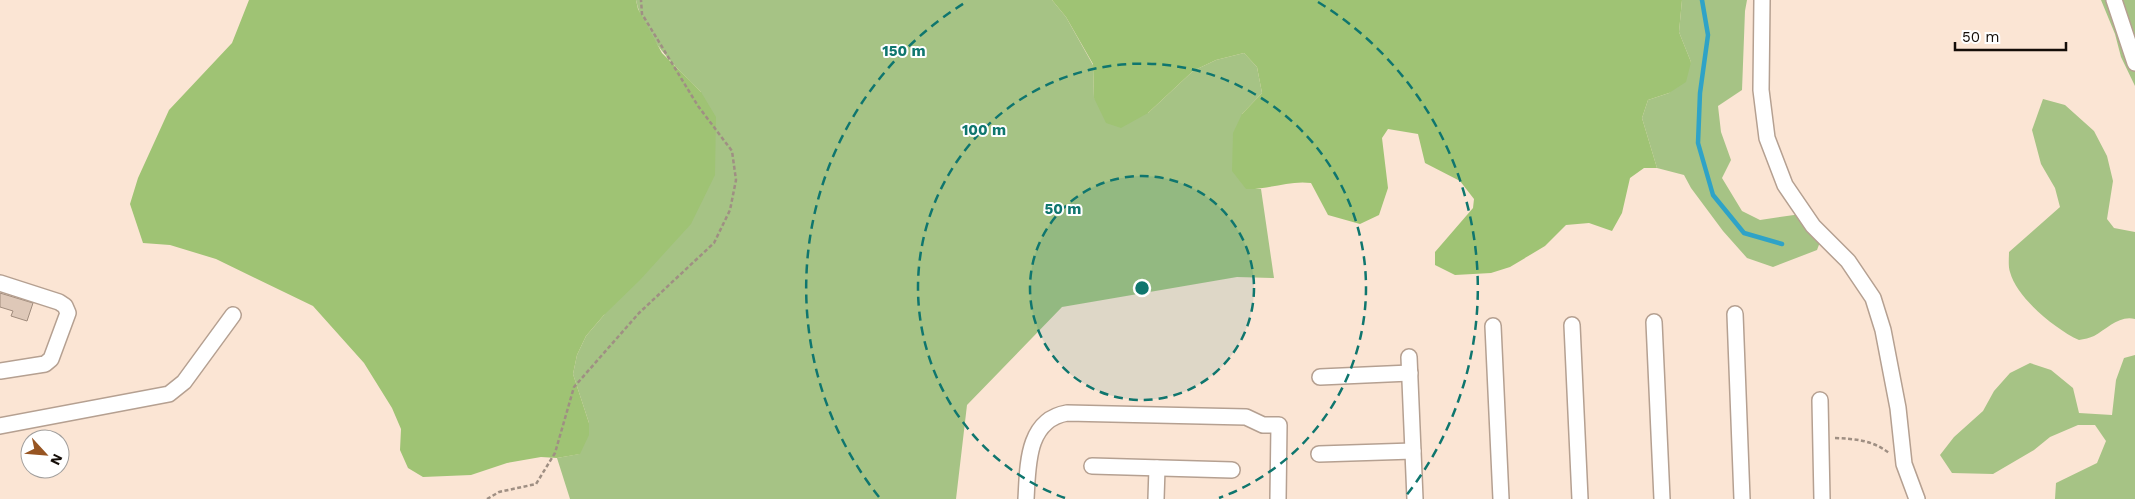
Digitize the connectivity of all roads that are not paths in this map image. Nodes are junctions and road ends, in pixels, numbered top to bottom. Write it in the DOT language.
graph roads {
  1 [pos="1762,0"];
  2 [pos="2114,0"];
  3 [pos="2135,63"];
  4 [pos="0,283"];
  5 [pos="1735,314"];
  6 [pos="233,315"];
  7 [pos="1654,322"];
  8 [pos="1572,325"];
  9 [pos="1493,326"];
  10 [pos="1409,357"];
  11 [pos="0,372"];
  12 [pos="1410,373"];
  13 [pos="1320,377"];
  14 [pos="1820,400"];
  15 [pos="0,426"];
  16 [pos="1413,451"];
  17 [pos="1319,454"];
  18 [pos="1092,466"];
  19 [pos="1156,468"];
  20 [pos="1232,470"];
  21 [pos="1026,499"];
  22 [pos="1156,499"];
  23 [pos="1278,499"];
  24 [pos="1415,499"];
  25 [pos="1501,499"];
  26 [pos="1580,499"];
  27 [pos="1662,499"];
  28 [pos="1742,499"];
  29 [pos="1822,499"];
  30 [pos="1917,499"];
  1 -- 30 [label="street"];
  2 -- 3 [label="street"];
  4 -- 11 [label="street"];
  5 -- 28 [label="street"];
  6 -- 15 [label="street"];
  7 -- 27 [label="street"];
  8 -- 26 [label="street"];
  9 -- 25 [label="street"];
  10 -- 12 [label="street"];
  12 -- 13 [label="street"];
  12 -- 16 [label="street"];
  14 -- 29 [label="street"];
  16 -- 17 [label="street"];
  16 -- 24 [label="street"];
  18 -- 19 [label="street"];
  19 -- 20 [label="street"];
  19 -- 22 [label="street"];
  21 -- 23 [label="street"];
}
